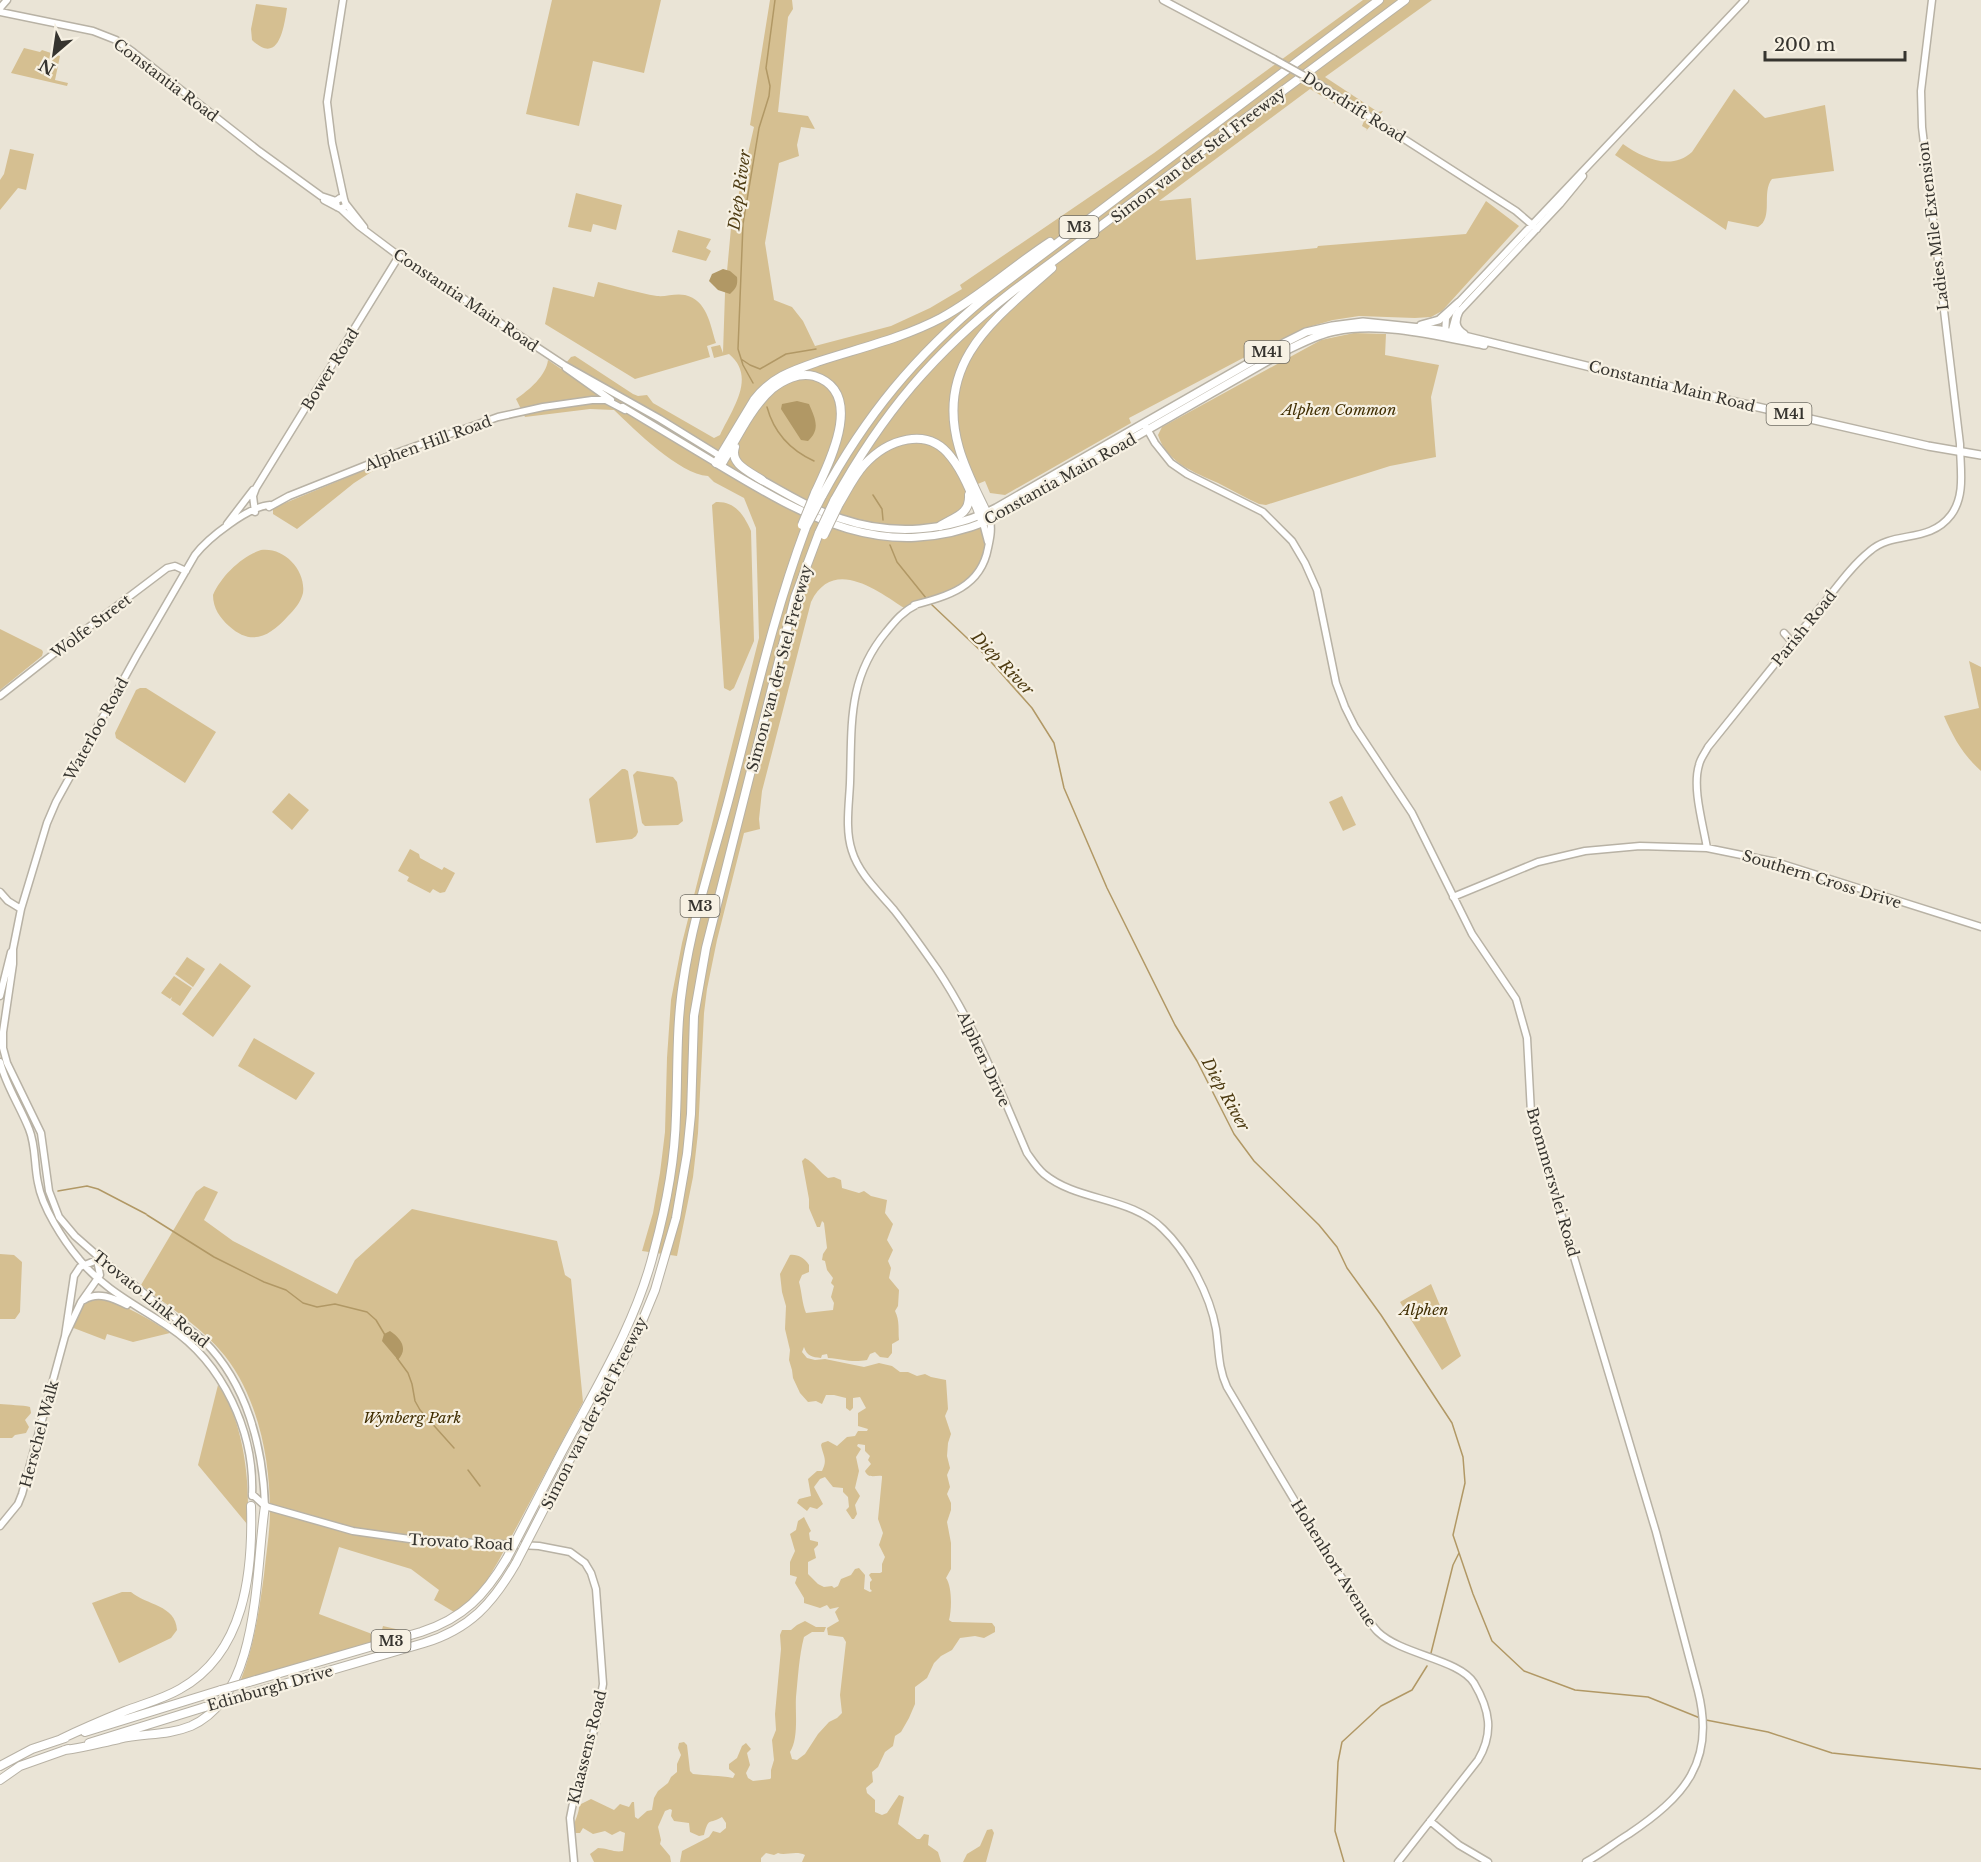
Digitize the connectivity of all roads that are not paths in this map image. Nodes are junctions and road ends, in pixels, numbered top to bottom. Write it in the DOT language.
graph roads {
  1 [pos="7,0"];
  2 [pos="342,0"];
  3 [pos="1163,0"];
  4 [pos="1380,0"];
  5 [pos="1405,0"];
  6 [pos="1745,0"];
  7 [pos="1932,0"];
  8 [pos="0,10"];
  9 [pos="340,203"];
  10 [pos="1534,226"];
  11 [pos="1089,236"];
  12 [pos="1066,237"];
  13 [pos="399,256"];
  14 [pos="1459,307"];
  15 [pos="1404,325"];
  16 [pos="1447,335"];
  17 [pos="1471,337"];
  18 [pos="1504,347"];
  19 [pos="564,365"];
  20 [pos="603,395"];
  21 [pos="592,400"];
  22 [pos="623,400"];
  23 [pos="625,410"];
  24 [pos="1145,426"];
  25 [pos="743,429"];
  26 [pos="1960,452"];
  27 [pos="1981,455"];
  28 [pos="720,461"];
  29 [pos="762,480"];
  30 [pos="260,482"];
  31 [pos="968,488"];
  32 [pos="818,494"];
  33 [pos="837,503"];
  34 [pos="252,512"];
  35 [pos="985,518"];
  36 [pos="940,526"];
  37 [pos="221,530"];
  38 [pos="186,571"];
  39 [pos="1784,633"];
  40 [pos="1792,642"];
  41 [pos="0,696"];
  42 [pos="1707,848"];
  43 [pos="0,892"];
  44 [pos="1453,897"];
  45 [pos="21,909"];
  46 [pos="1981,927"];
  47 [pos="13,949"];
  48 [pos="0,996"];
  49 [pos="0,1062"];
  50 [pos="52,1202"];
  51 [pos="69,1229"];
  52 [pos="98,1260"];
  53 [pos="84,1265"];
  54 [pos="120,1274"];
  55 [pos="98,1279"];
  56 [pos="81,1302"];
  57 [pos="146,1312"];
  58 [pos="65,1336"];
  59 [pos="1255,1434"];
  60 [pos="252,1494"];
  61 [pos="268,1503"];
  62 [pos="251,1506"];
  63 [pos="0,1526"];
  64 [pos="252,1526"];
  65 [pos="507,1557"];
  66 [pos="516,1563"];
  67 [pos="600,1632"];
  68 [pos="61,1739"];
  69 [pos="65,1750"];
  70 [pos="0,1766"];
  71 [pos="0,1780"];
  72 [pos="1430,1821"];
  73 [pos="574,1862"];
  74 [pos="1398,1862"];
  75 [pos="1488,1862"];
  76 [pos="1586,1862"];
  1 -- 8 [label="street"];
  2 -- 9 [label="street"];
  3 -- 10 [label="street, Doordrift Road, bridge"];
  4 -- 12 [label="highway, Simon van der Stel Freeway / M3"];
  5 -- 11 [label="highway, Simon van der Stel Freeway / M3"];
  6 -- 10 [label="street"];
  7 -- 26 [label="street, Ladies Mile Extension"];
  8 -- 9 [label="street, Constantia Road / M41"];
  9 -- 13 [label="street, Constantia Main Road / M41"];
  10 -- 14 [label="street"];
  11 -- 33 [label="highway, Simon van der Stel Freeway / M3"];
  11 -- 35 [label="highway"];
  12 -- 28 [label="highway"];
  12 -- 32 [label="highway, Simon van der Stel Freeway / M3"];
  13 -- 19 [label="street, Constantia Main Road / M41"];
  13 -- 30 [label="street, Bower Road"];
  14 -- 15 [label="main road"];
  14 -- 16 [label="street"];
  14 -- 17 [label="main road"];
  15 -- 16 [label="main road, Constantia Main Road / M41"];
  15 -- 24 [label="main road, Constantia Main Road / M41"];
  16 -- 17 [label="main road, Constantia Main Road / M41"];
  16 -- 18 [label="main road, Constantia Main Road / M41"];
  16 -- 24 [label="main road, Constantia Main Road / M41"];
  17 -- 18 [label="main road, Constantia Main Road / M41"];
  18 -- 26 [label="main road, Constantia Main Road / M41"];
  19 -- 20 [label="street, Constantia Main Road / M41"];
  19 -- 22 [label="street, Constantia Main Road / M41"];
  20 -- 21 [label="street, Alphen Hill Road"];
  20 -- 22 [label="street"];
  20 -- 23 [label="street, Constantia Main Road / M41"];
  21 -- 23 [label="street, Alphen Hill Road"];
  21 -- 34 [label="street, Alphen Hill Road"];
  22 -- 28 [label="street, Constantia Main Road / M41"];
  23 -- 28 [label="street, Constantia Main Road / M41"];
  24 -- 35 [label="main road, Constantia Main Road / M41"];
  24 -- 44 [label="street, Brommersvlei Road"];
  25 -- 28 [label="highway"];
  25 -- 29 [label="highway"];
  25 -- 32 [label="highway"];
  26 -- 27 [label="main road, Constantia Main Road / M41"];
  26 -- 40 [label="street, Parish Road"];
  28 -- 29 [label="main road, Constantia Main Road / M41"];
  28 -- 35 [label="main road, Constantia Main Road / M41"];
  29 -- 36 [label="main road, Constantia Main Road / M41"];
  30 -- 34 [label="street, Bower Road"];
  30 -- 37 [label="street, Bower Road"];
  31 -- 33 [label="highway"];
  31 -- 35 [label="highway"];
  31 -- 36 [label="highway"];
  32 -- 65 [label="highway, Simon van der Stel Freeway / M3, bridge"];
  33 -- 66 [label="highway, Simon van der Stel Freeway / M3, bridge"];
  34 -- 37 [label="street, Alphen Hill Road"];
  35 -- 36 [label="main road, Constantia Main Road / M41"];
  35 -- 59 [label="street, Alphen Drive"];
  37 -- 38 [label="street, Waterloo Road"];
  38 -- 41 [label="street, Wolfe Street"];
  38 -- 45 [label="street, Waterloo Road"];
  39 -- 40 [label="street"];
  40 -- 42 [label="street, Parish Road"];
  42 -- 44 [label="street, Southern Cross Drive"];
  42 -- 46 [label="street, Southern Cross Drive"];
  43 -- 45 [label="street"];
  44 -- 76 [label="street, Brommersvlei Road"];
  45 -- 47 [label="street, Waterloo Road"];
  47 -- 48 [label="street, Waterloo Road"];
  47 -- 50 [label="street, Waterloo Road"];
  49 -- 53 [label="street, Trovato Link Road"];
  50 -- 51 [label="street, Trovato Link Road"];
  51 -- 52 [label="street"];
  51 -- 54 [label="street, Trovato Link Road"];
  52 -- 53 [label="street"];
  52 -- 54 [label="street"];
  52 -- 55 [label="street"];
  53 -- 55 [label="street, Trovato Link Road"];
  53 -- 58 [label="street, Herschel Walk"];
  54 -- 61 [label="street, Trovato Link Road"];
  55 -- 56 [label="street, Herschel Walk"];
  55 -- 57 [label="street, Trovato Link Road"];
  56 -- 57 [label="street"];
  56 -- 58 [label="street, Herschel Walk"];
  57 -- 60 [label="street, Trovato Link Road"];
  58 -- 63 [label="street, Herschel Walk"];
  59 -- 72 [label="street, Hohenhort Avenue"];
  60 -- 61 [label="street"];
  60 -- 62 [label="street, Trovato Link Road"];
  61 -- 64 [label="highway"];
  61 -- 67 [label="street, Trovato Road"];
  61 -- 69 [label="highway"];
  62 -- 64 [label="highway"];
  64 -- 68 [label="highway"];
  65 -- 68 [label="highway, Edinburgh Drive / M3, bridge"];
  66 -- 69 [label="highway, Edinburgh Drive / M3, bridge"];
  67 -- 73 [label="street, Klaassens Road"];
  68 -- 70 [label="highway, Edinburgh Drive / M3"];
  69 -- 71 [label="highway, Edinburgh Drive / M3"];
  72 -- 74 [label="street, Hohenhort Avenue"];
  72 -- 75 [label="street"];
}
